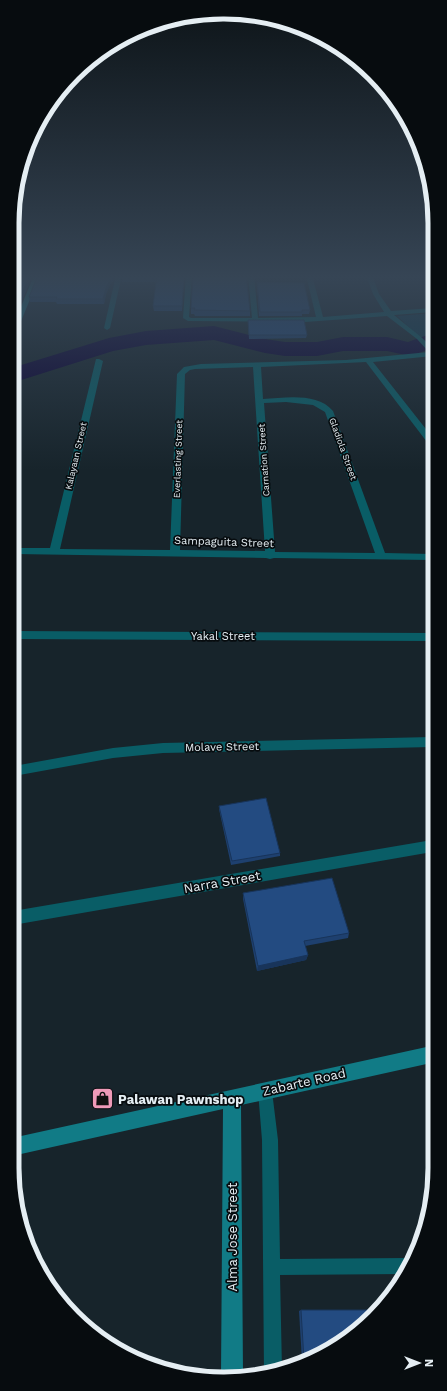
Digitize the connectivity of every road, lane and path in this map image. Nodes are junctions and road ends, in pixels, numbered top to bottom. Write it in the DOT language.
graph roads {
  1 [pos="421,340"];
  2 [pos="428,347"];
  3 [pos="428,352"];
  4 [pos="368,360"];
  5 [pos="99,361"];
  6 [pos="257,364"];
  7 [pos="259,401"];
  8 [pos="428,438"];
  9 [pos="19,551"];
  10 [pos="54,552"];
  11 [pos="175,553"];
  12 [pos="270,556"];
  13 [pos="381,556"];
  14 [pos="428,557"];
  15 [pos="19,635"];
  16 [pos="428,637"];
  17 [pos="428,742"];
  18 [pos="19,770"];
  19 [pos="428,847"];
  20 [pos="19,917"];
  21 [pos="428,1055"];
  22 [pos="265,1091"];
  23 [pos="232,1098"];
  24 [pos="19,1145"];
  25 [pos="403,1266"];
  26 [pos="271,1267"];
  27 [pos="273,1366"];
  28 [pos="232,1372"];
  1 -- 2 [label="street"];
  3 -- 4 [label="street"];
  4 -- 6 [label="street"];
  4 -- 8 [label="street"];
  5 -- 10 [label="street, Kalayaan Street"];
  6 -- 7 [label="street, Carnation Street"];
  6 -- 11 [label="street, Everlasting Street"];
  7 -- 12 [label="street, Carnation Street"];
  7 -- 13 [label="street, Gladiola Street"];
  9 -- 10 [label="street, Sampaguita Street"];
  10 -- 11 [label="street, Sampaguita Street"];
  11 -- 12 [label="street, Sampaguita Street"];
  12 -- 13 [label="street, Sampaguita Street"];
  13 -- 14 [label="street, Sampaguita Street"];
  15 -- 16 [label="street, Yakal Street"];
  17 -- 18 [label="street, Molave Street"];
  19 -- 20 [label="street, Narra Street"];
  21 -- 22 [label="street, Zabarte Road"];
  22 -- 23 [label="street, Zabarte Road"];
  22 -- 26 [label="lane"];
  23 -- 24 [label="street, Zabarte Road"];
  23 -- 28 [label="street, Alma Jose Street"];
  25 -- 26 [label="lane"];
  26 -- 27 [label="lane"];
}
